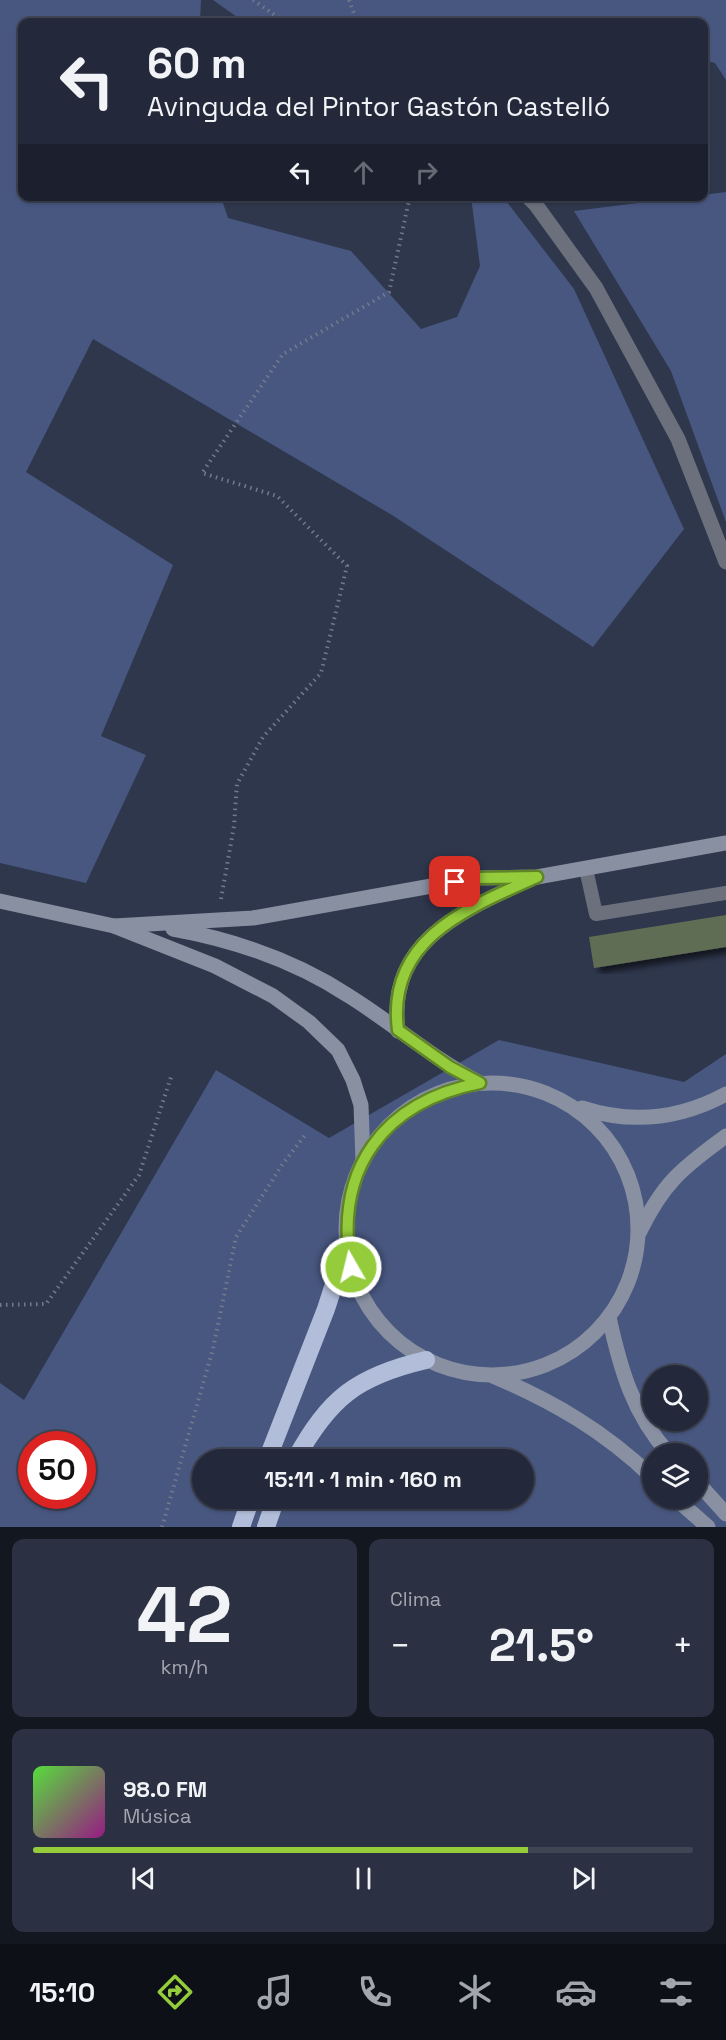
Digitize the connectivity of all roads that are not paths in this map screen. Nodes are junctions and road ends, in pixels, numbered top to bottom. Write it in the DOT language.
graph roads {
  1 [pos="532,201"];
  2 [pos="726,562"];
  3 [pos="726,843"];
  4 [pos="586,869"];
  5 [pos="537,877"];
  6 [pos="726,893"];
  7 [pos="0,901"];
  8 [pos="147,924"];
  9 [pos="114,926"];
  10 [pos="398,1030"];
  11 [pos="480,1083"];
  12 [pos="726,1094"];
  13 [pos="568,1103"];
  14 [pos="726,1136"];
  15 [pos="363,1162"];
  16 [pos="639,1233"];
  17 [pos="347,1244"];
  18 [pos="609,1317"];
  19 [pos="426,1360"];
  20 [pos="493,1376"];
  21 [pos="661,1443"];
  22 [pos="271,1449"];
  23 [pos="301,1449"];
  24 [pos="642,1469"];
  25 [pos="708,1494"];
  26 [pos="247,1509"];
  27 [pos="272,1509"];
  28 [pos="688,1509"];
  29 [pos="726,1514"];
  30 [pos="241,1527"];
  31 [pos="266,1527"];
  32 [pos="708,1527"];
  1 -- 2 [label="street"];
  3 -- 4 [label="main road"];
  4 -- 5 [label="main road"];
  4 -- 6 [label="lane"];
  5 -- 8 [label="main road"];
  5 -- 10 [label="main road"];
  7 -- 9 [label="main road"];
  8 -- 9 [label="main road"];
  8 -- 10 [label="main road"];
  9 -- 15 [label="main road"];
  10 -- 11 [label="main road"];
  11 -- 13 [label="main road"];
  11 -- 15 [label="main road"];
  12 -- 13 [label="main road"];
  13 -- 16 [label="main road"];
  14 -- 16 [label="main road"];
  15 -- 17 [label="main road"];
  16 -- 18 [label="main road"];
  17 -- 19 [label="main road"];
  17 -- 22 [label="highway"];
  18 -- 20 [label="main road"];
  18 -- 21 [label="main road"];
  19 -- 20 [label="main road"];
  19 -- 23 [label="highway"];
  20 -- 24 [label="main road"];
  25 -- 29 [label="main road"];
  26 -- 30 [label="highway"];
  27 -- 31 [label="highway"];
  28 -- 32 [label="main road"];
}
